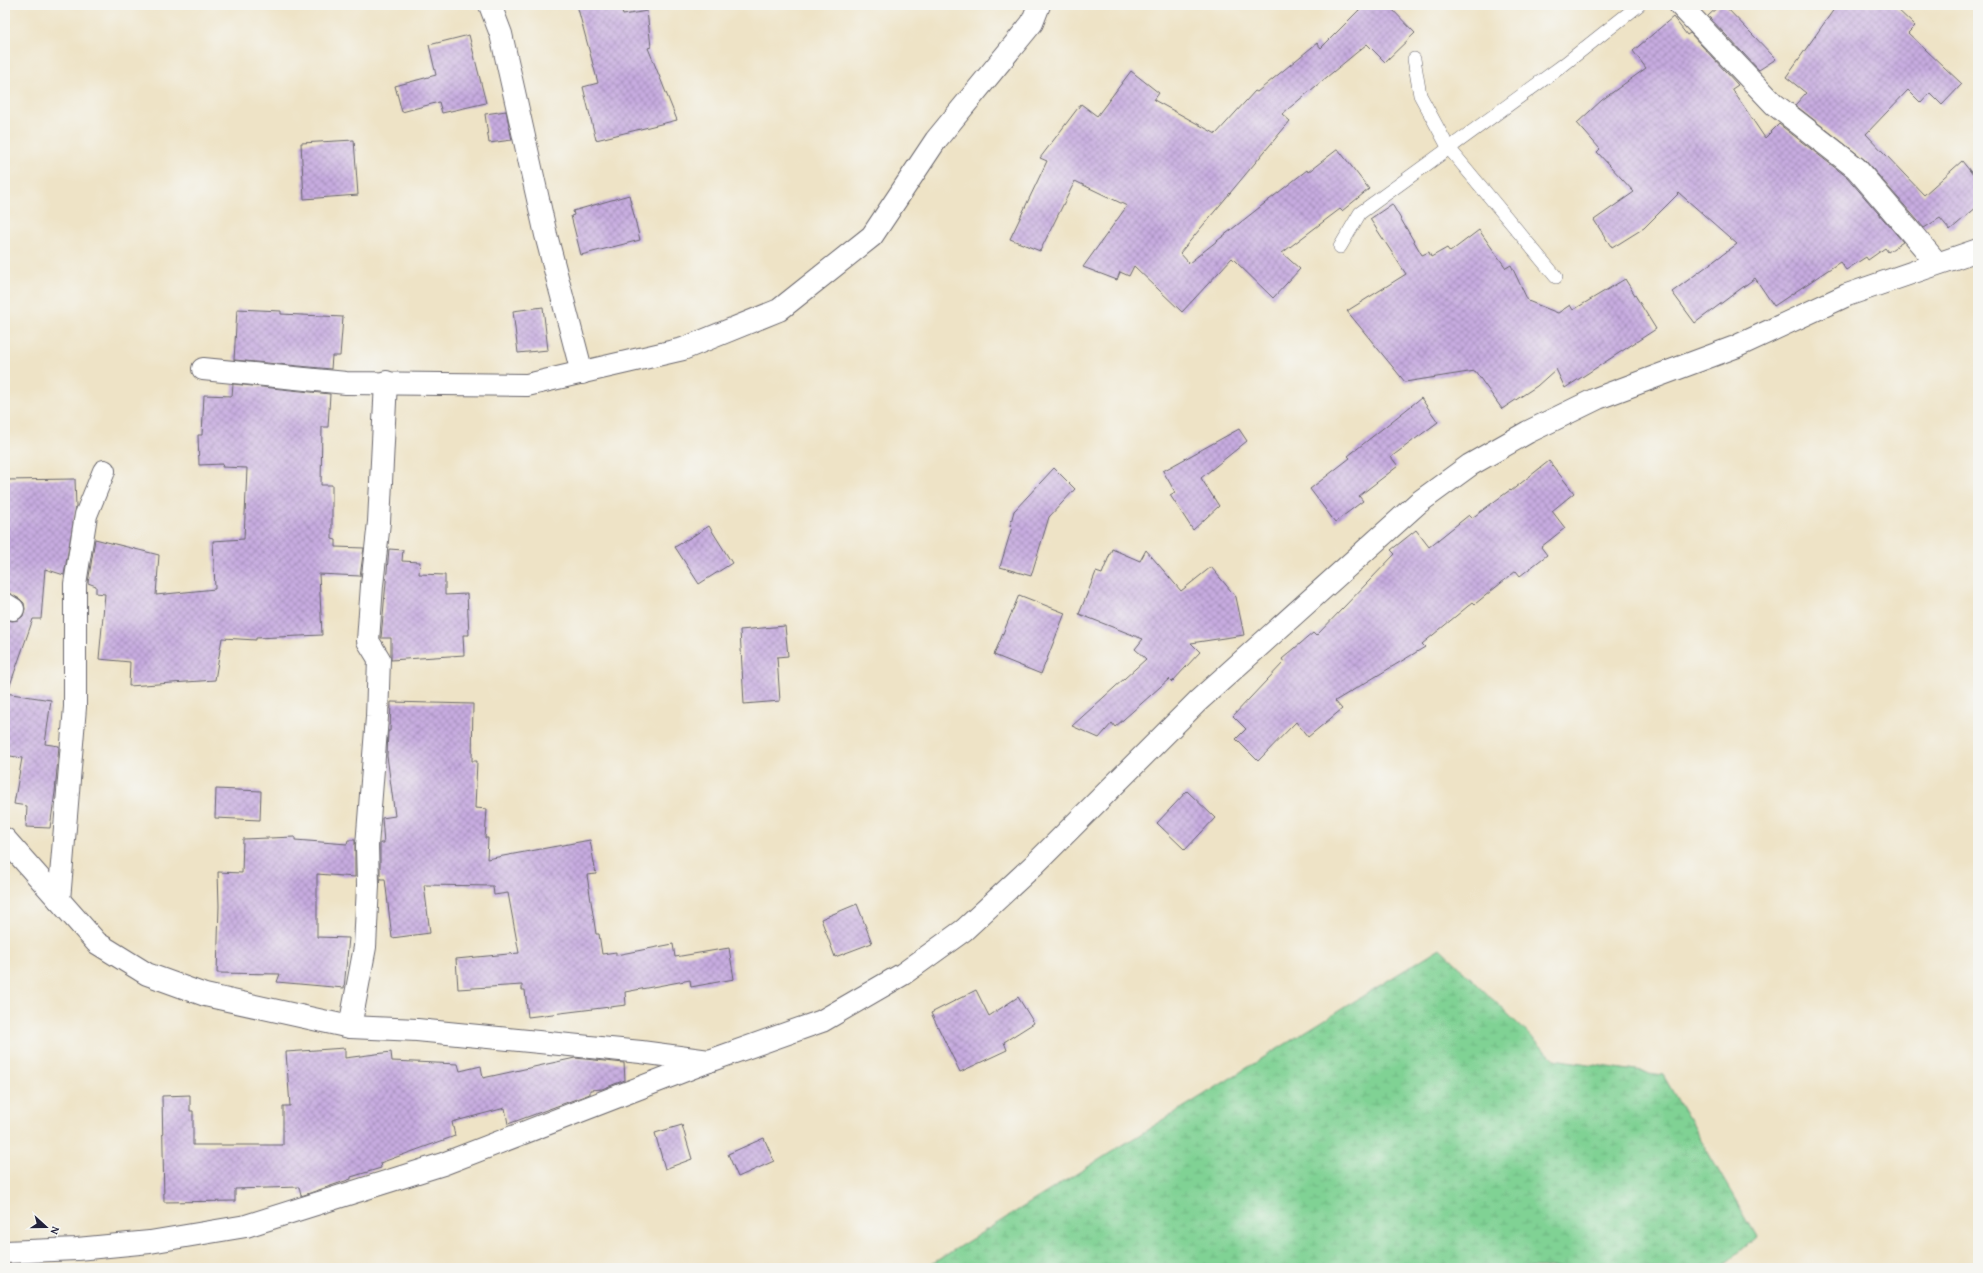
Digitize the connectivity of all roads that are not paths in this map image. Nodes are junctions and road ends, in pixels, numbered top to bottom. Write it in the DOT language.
graph roads {
  1 [pos="490,5"];
  2 [pos="1039,5"];
  3 [pos="1639,5"];
  4 [pos="1680,5"];
  5 [pos="1414,59"];
  6 [pos="1448,147"];
  7 [pos="1340,247"];
  8 [pos="1978,250"];
  9 [pos="1937,263"];
  10 [pos="1556,277"];
  11 [pos="203,369"];
  12 [pos="582,373"];
  13 [pos="386,382"];
  14 [pos="104,471"];
  15 [pos="5,839"];
  16 [pos="59,900"];
  17 [pos="350,1027"];
  18 [pos="709,1061"];
  19 [pos="5,1252"];
  1 -- 12 [label="street"];
  2 -- 12 [label="street"];
  3 -- 6 [label="lane"];
  4 -- 9 [label="street"];
  5 -- 6 [label="lane"];
  6 -- 7 [label="lane"];
  6 -- 10 [label="lane"];
  8 -- 9 [label="street"];
  9 -- 18 [label="street"];
  11 -- 13 [label="street"];
  12 -- 13 [label="street"];
  13 -- 17 [label="street"];
  14 -- 16 [label="street"];
  15 -- 16 [label="street"];
  16 -- 17 [label="street"];
  17 -- 18 [label="street"];
  18 -- 19 [label="street"];
}
